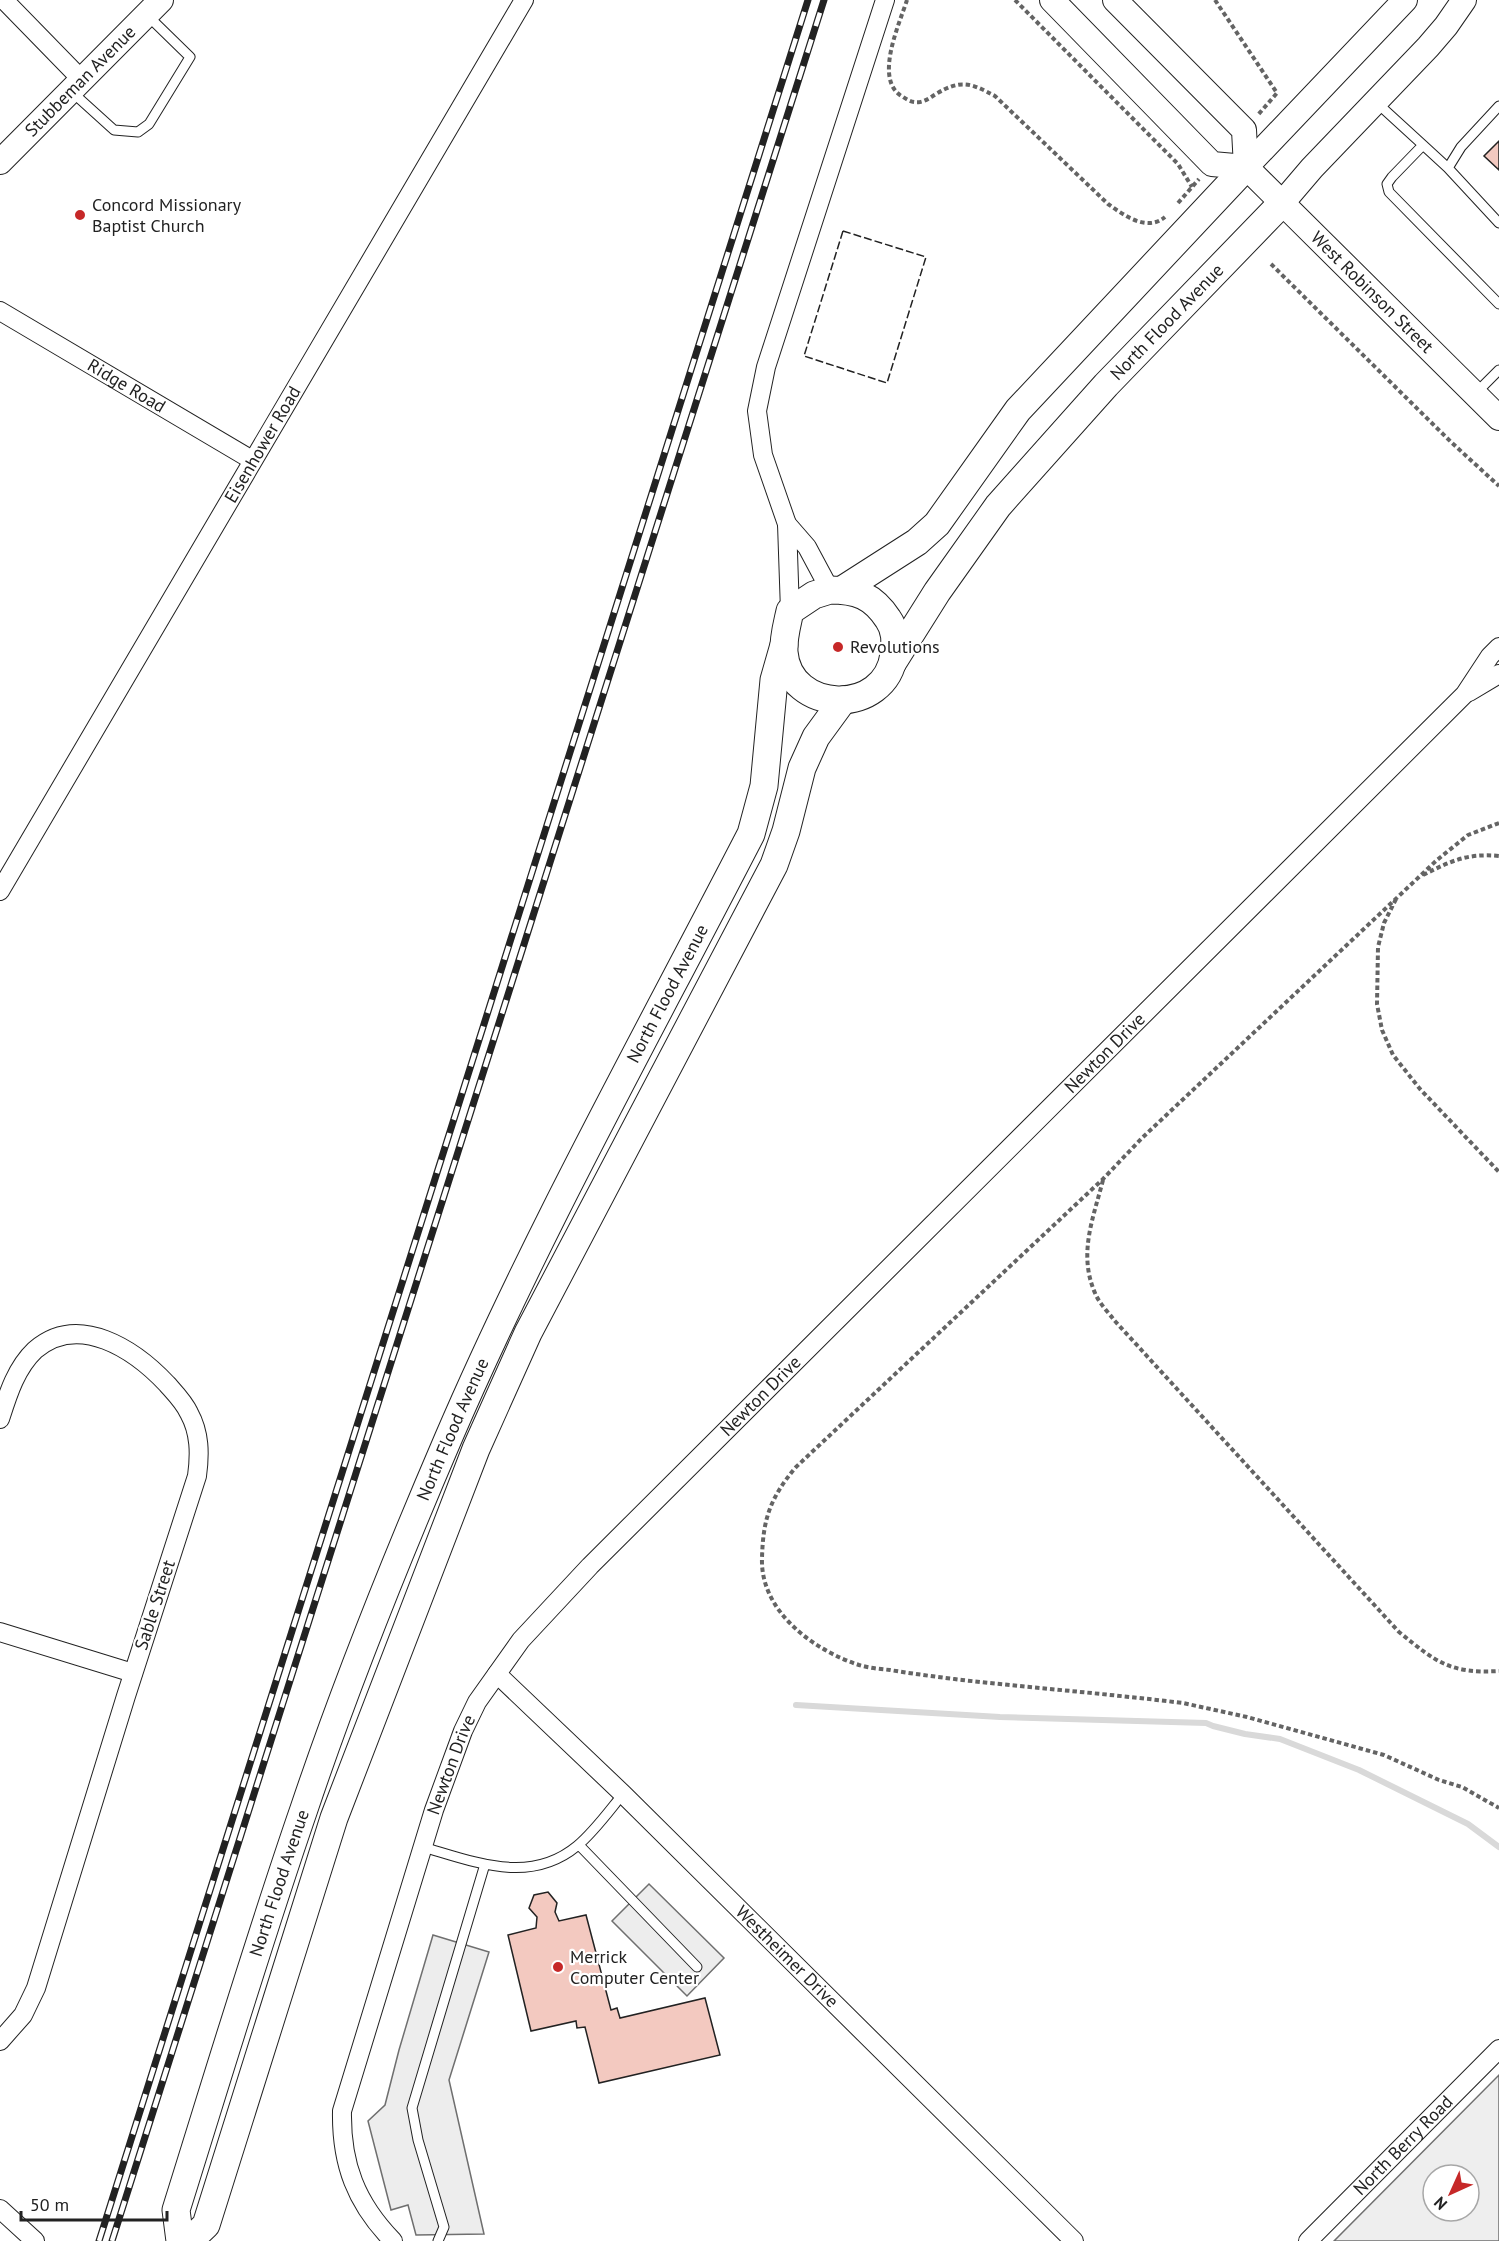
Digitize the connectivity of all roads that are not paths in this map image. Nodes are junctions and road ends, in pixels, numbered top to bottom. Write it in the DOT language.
graph roads {
  1 [pos="4,0"];
  2 [pos="524,0"];
  3 [pos="885,0"];
  4 [pos="1052,0"];
  5 [pos="1115,0"];
  6 [pos="1405,0"];
  7 [pos="1464,0"];
  8 [pos="153,7"];
  9 [pos="77,85"];
  10 [pos="1376,102"];
  11 [pos="1499,106"];
  12 [pos="1423,145"];
  13 [pos="0,162"];
  14 [pos="1246,167"];
  15 [pos="1448,168"];
  16 [pos="1283,202"];
  17 [pos="1499,223"];
  18 [pos="1499,304"];
  19 [pos="0,311"];
  20 [pos="1499,370"];
  21 [pos="1475,395"];
  22 [pos="1499,418"];
  23 [pos="252,460"];
  24 [pos="787,524"];
  25 [pos="836,590"];
  26 [pos="790,611"];
  27 [pos="784,645"];
  28 [pos="1499,647"];
  29 [pos="893,662"];
  30 [pos="1493,676"];
  31 [pos="843,700"];
  32 [pos="0,891"];
  33 [pos="0,1419"];
  34 [pos="0,1632"];
  35 [pos="133,1673"];
  36 [pos="497,1674"];
  37 [pos="623,1794"];
  38 [pos="579,1845"];
  39 [pos="423,1847"];
  40 [pos="485,1864"];
  41 [pos="697,1967"];
  42 [pos="0,2041"];
  43 [pos="1499,2049"];
  44 [pos="0,2209"];
  45 [pos="33,2240"];
  46 [pos="180,2241"];
  47 [pos="189,2241"];
  48 [pos="393,2241"];
  49 [pos="438,2241"];
  50 [pos="1074,2241"];
  51 [pos="1308,2241"];
  1 -- 9 [label="street"];
  2 -- 23 [label="street, Eisenhower Road"];
  3 -- 24 [label="street"];
  4 -- 14 [label="main road"];
  5 -- 14 [label="main road"];
  6 -- 14 [label="main road"];
  7 -- 10 [label="main road, North Flood Avenue"];
  8 -- 9 [label="main road, Stubbeman Avenue"];
  8 -- 9 [label="lane"];
  9 -- 13 [label="main road, Stubbeman Avenue"];
  10 -- 12 [label="lane"];
  10 -- 16 [label="main road, North Flood Avenue"];
  11 -- 15 [label="lane"];
  12 -- 15 [label="lane"];
  12 -- 18 [label="lane"];
  14 -- 16 [label="main road, West Robinson Street"];
  14 -- 25 [label="main road"];
  15 -- 17 [label="lane"];
  16 -- 21 [label="main road, West Robinson Street"];
  16 -- 29 [label="main road, North Flood Avenue"];
  19 -- 23 [label="street, Ridge Road"];
  20 -- 21 [label="lane"];
  21 -- 22 [label="main road, West Robinson Street"];
  23 -- 32 [label="street, Eisenhower Road"];
  24 -- 25 [label="street"];
  24 -- 26 [label="street"];
  25 -- 26 [label="main road"];
  25 -- 29 [label="main road"];
  26 -- 27 [label="main road"];
  27 -- 31 [label="main road"];
  27 -- 46 [label="main road, North Flood Avenue"];
  28 -- 30 [label="street, Newton Drive"];
  29 -- 31 [label="main road"];
  30 -- 36 [label="street, Newton Drive"];
  31 -- 47 [label="main road, North Flood Avenue"];
  33 -- 35 [label="street, Sable Street"];
  34 -- 35 [label="street"];
  35 -- 42 [label="street, Sable Street"];
  36 -- 37 [label="street, Westheimer Drive"];
  36 -- 39 [label="street, Newton Drive"];
  37 -- 38 [label="lane"];
  37 -- 50 [label="street, Westheimer Drive"];
  38 -- 40 [label="lane"];
  38 -- 41 [label="lane"];
  39 -- 40 [label="lane"];
  39 -- 48 [label="street, Newton Drive"];
  40 -- 49 [label="lane"];
  43 -- 51 [label="street, North Berry Road"];
  44 -- 45 [label="street"];
}
